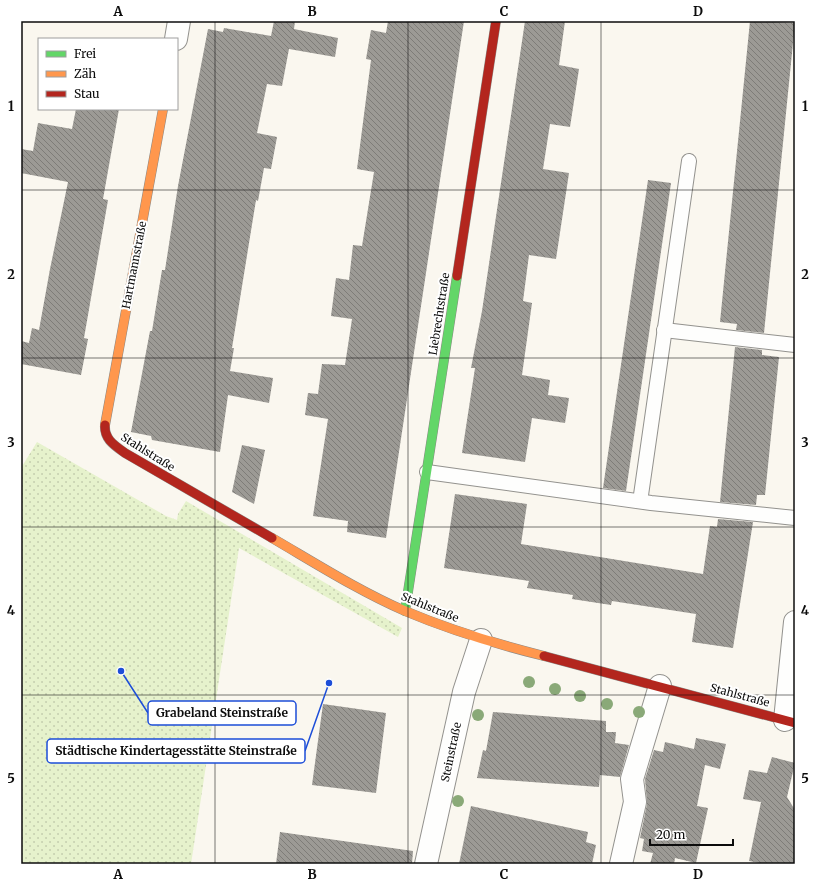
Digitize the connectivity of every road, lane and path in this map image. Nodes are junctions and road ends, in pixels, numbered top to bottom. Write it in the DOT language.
graph roads {
  1 [pos="179,21"];
  2 [pos="496,21"];
  3 [pos="176,38"];
  4 [pos="163,110"];
  5 [pos="688,161"];
  6 [pos="664,330"];
  7 [pos="795,345"];
  8 [pos="104,421"];
  9 [pos="427,472"];
  10 [pos="641,495"];
  11 [pos="795,518"];
  12 [pos="405,611"];
  13 [pos="795,622"];
  14 [pos="481,640"];
  15 [pos="660,686"];
  16 [pos="790,722"];
  17 [pos="426,864"];
  18 [pos="621,864"];
  1 -- 3 [label="street"];
  2 -- 9 [label="street, Liebrechtstraße"];
  4 -- 8 [label="street, Hartmannstraße"];
  5 -- 6 [label="lane"];
  6 -- 7 [label="lane"];
  6 -- 10 [label="lane"];
  8 -- 12 [label="street, Stahlstraße"];
  9 -- 11 [label="lane"];
  9 -- 12 [label="street, Liebrechtstraße"];
  12 -- 14 [label="street, Stahlstraße"];
  13 -- 16 [label="street"];
  14 -- 15 [label="street, Stahlstraße"];
  14 -- 17 [label="street, Steinstraße"];
  15 -- 16 [label="street, Stahlstraße"];
  15 -- 18 [label="street"];
}
